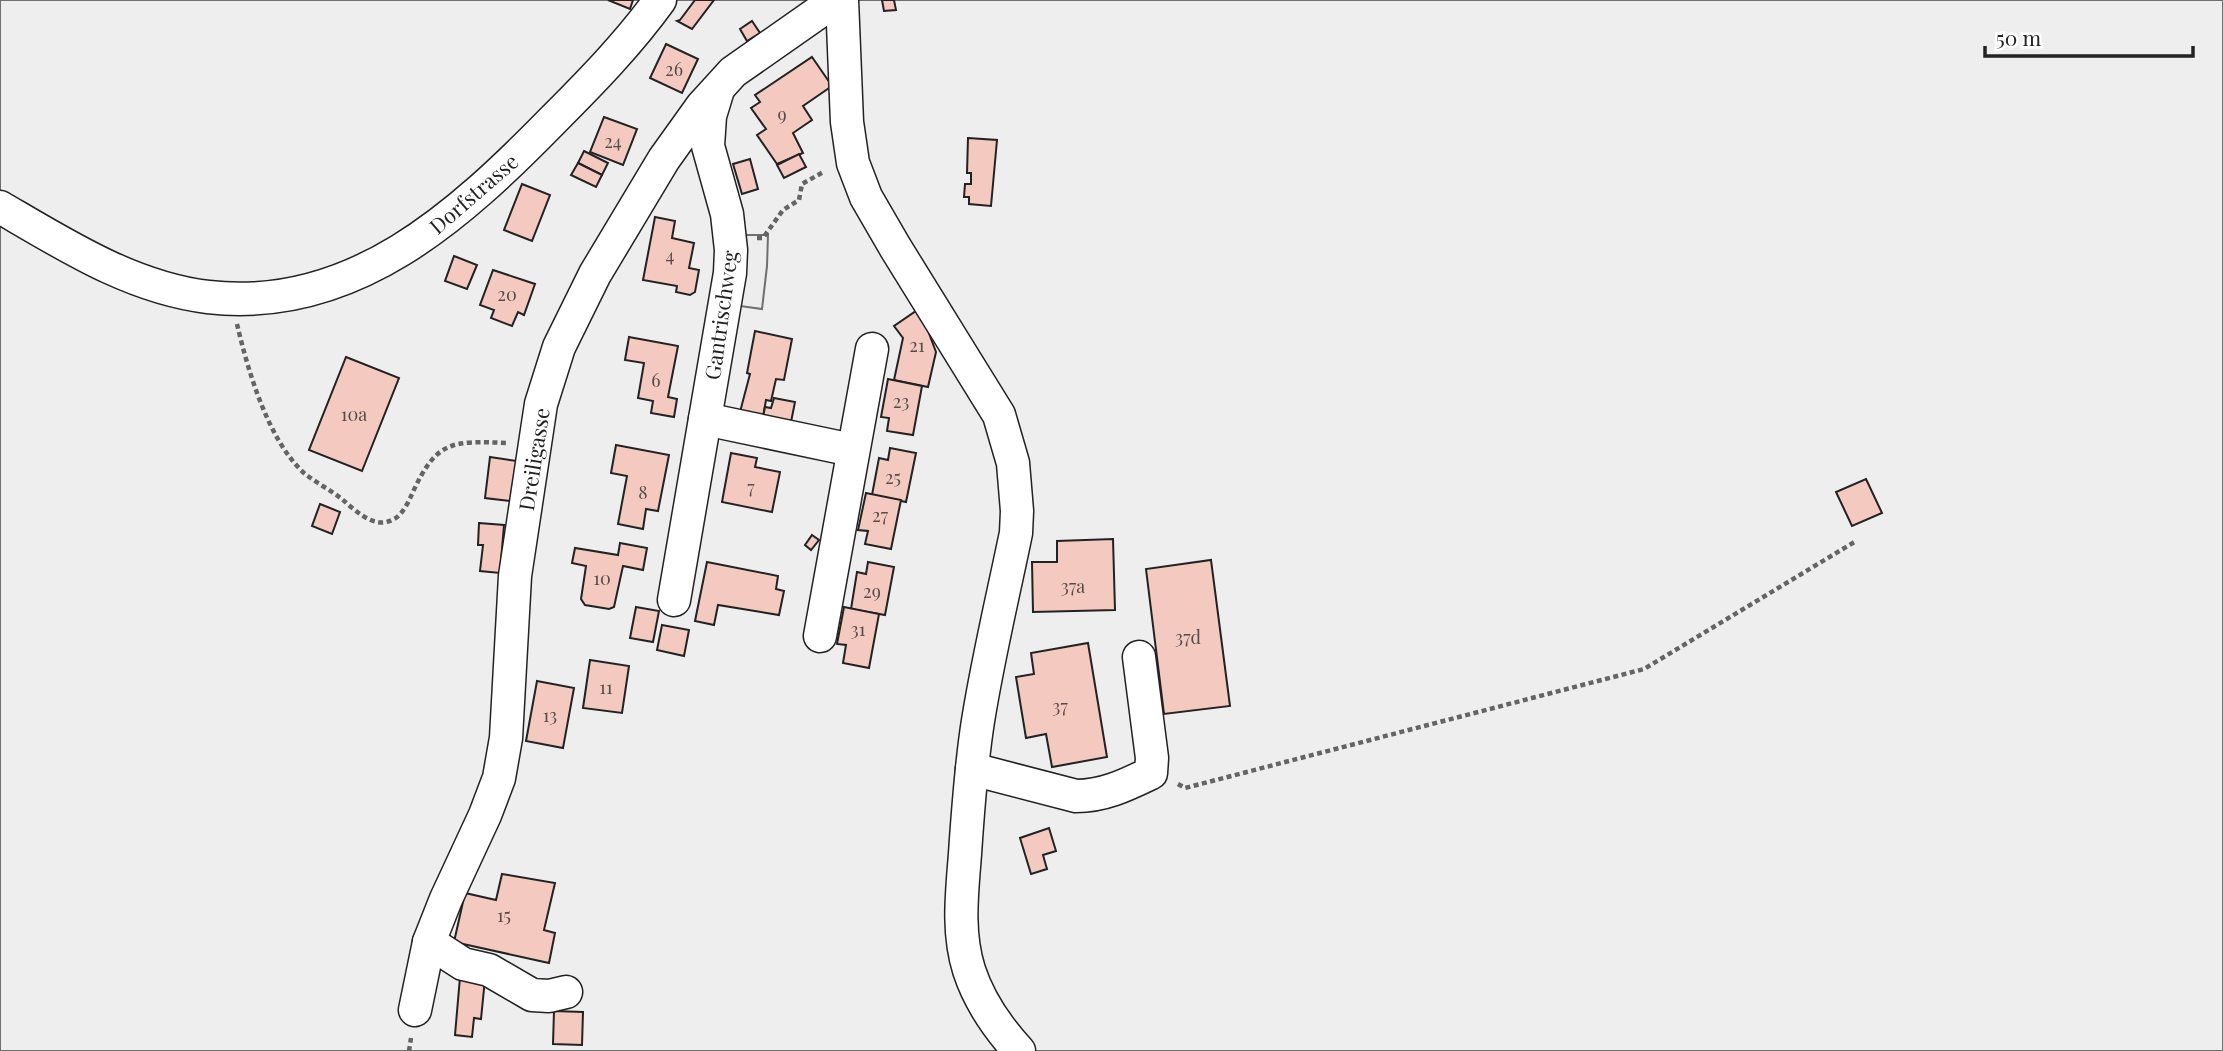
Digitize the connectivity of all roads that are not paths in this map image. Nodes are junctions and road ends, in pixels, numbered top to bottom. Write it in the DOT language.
graph roads {
  1 [pos="660,0"];
  2 [pos="836,0"];
  3 [pos="842,0"];
  4 [pos="718,88"];
  5 [pos="0,207"];
  6 [pos="872,349"];
  7 [pos="705,419"];
  8 [pos="852,450"];
  9 [pos="674,600"];
  10 [pos="820,636"];
  11 [pos="1139,657"];
  12 [pos="972,769"];
  13 [pos="429,942"];
  14 [pos="463,964"];
  15 [pos="566,992"];
  16 [pos="1019,1051"];
  1 -- 5 [label="street, Dorfstrasse"];
  2 -- 4 [label="street, Dreiligasse"];
  3 -- 12 [label="street"];
  4 -- 7 [label="street, Gantrischweg"];
  4 -- 13 [label="street, Dreiligasse"];
  6 -- 8 [label="street"];
  7 -- 8 [label="street"];
  7 -- 9 [label="street, Gantrischweg"];
  8 -- 10 [label="street"];
  11 -- 12 [label="street"];
  12 -- 16 [label="street"];
  13 -- 14 [label="street"];
  13 -- 14 [label="street, Dreiligasse"];
  14 -- 15 [label="street"];
}
